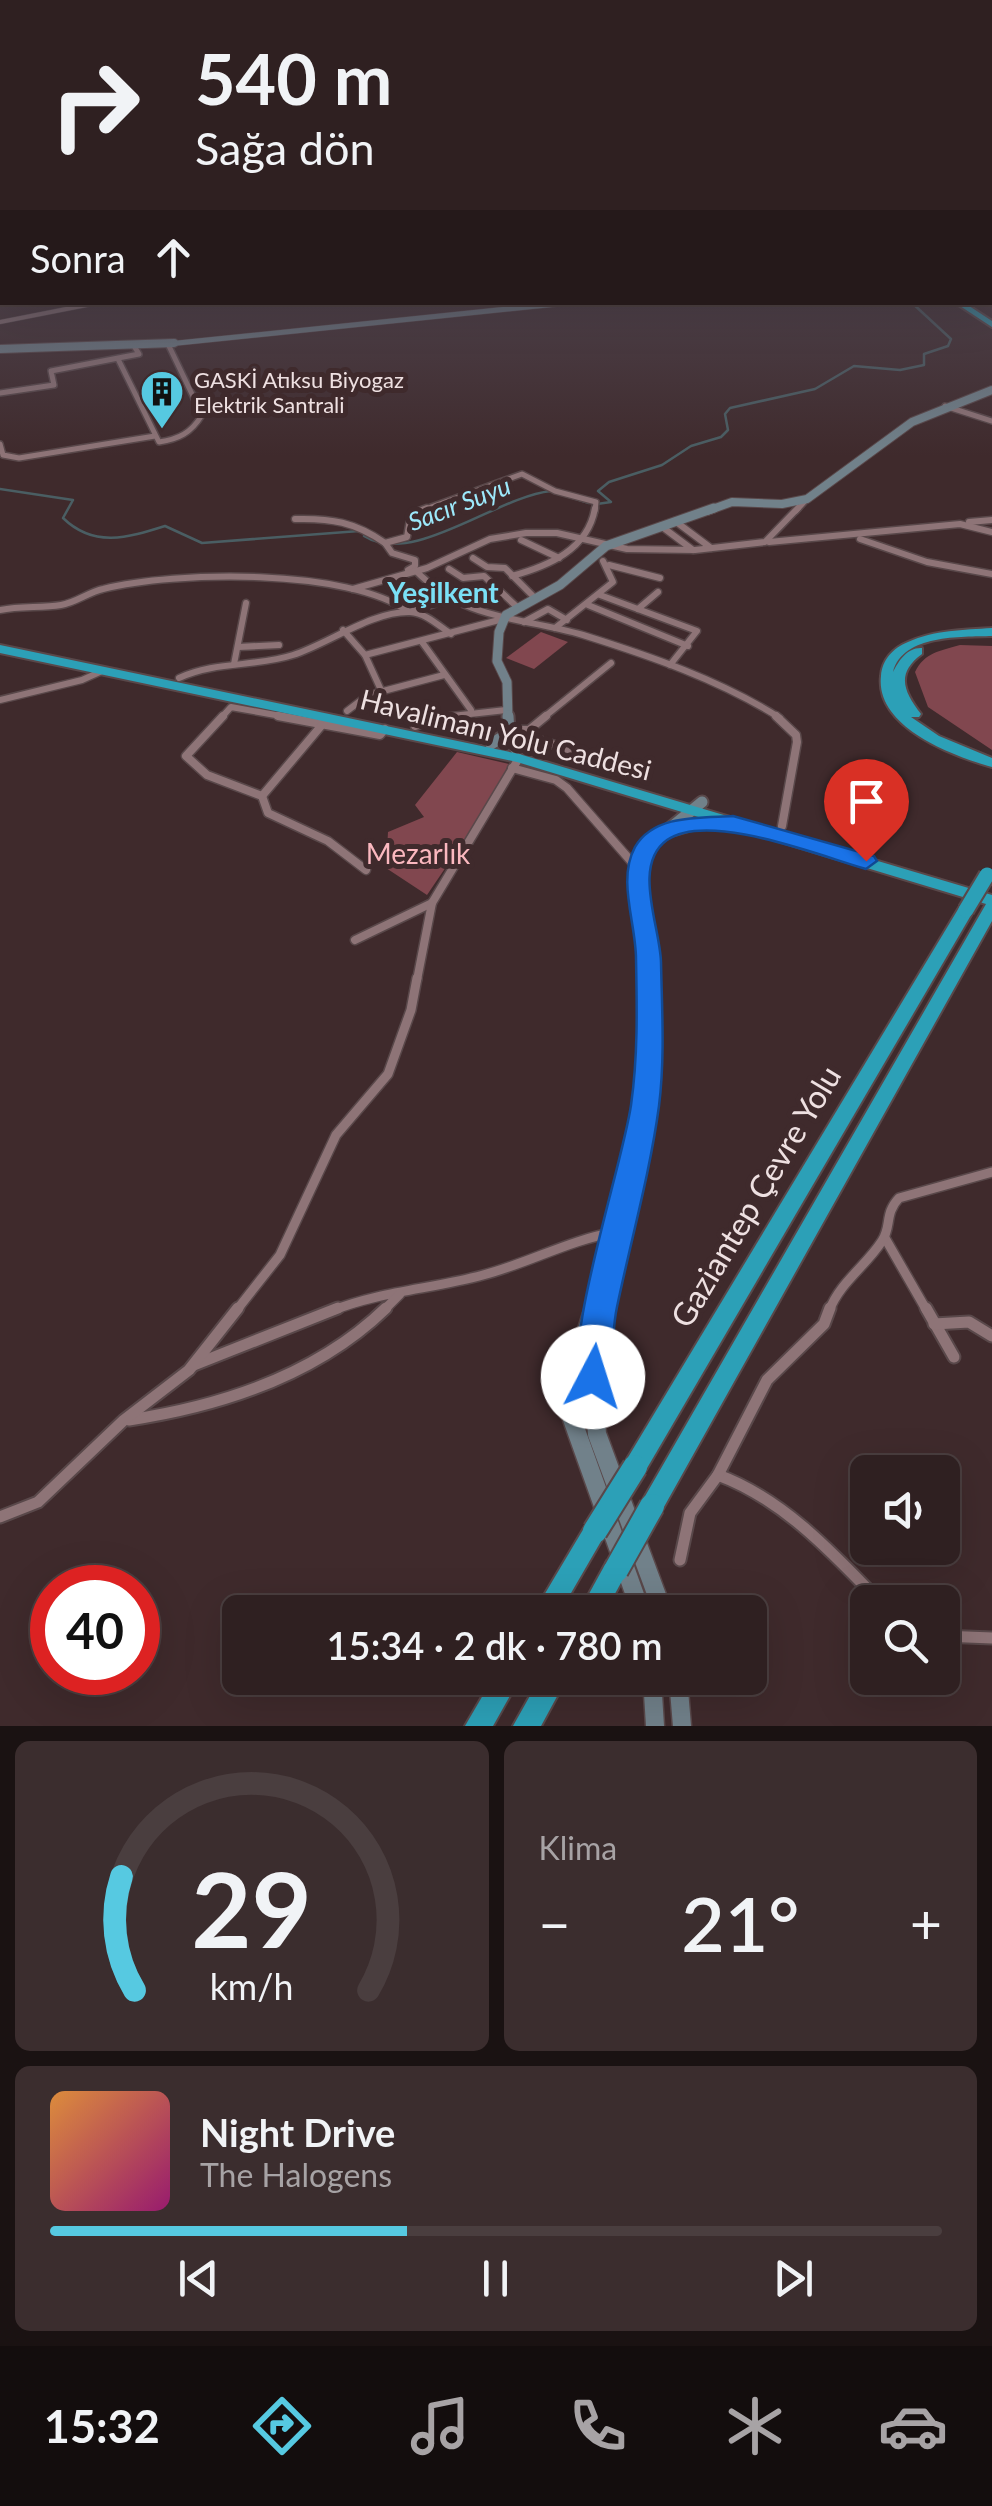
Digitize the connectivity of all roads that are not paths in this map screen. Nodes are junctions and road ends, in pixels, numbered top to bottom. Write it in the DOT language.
graph roads {
  1 [pos="87,305"];
  2 [pos="547,305"];
  3 [pos="963,305"];
  4 [pos="971,305"];
  5 [pos="992,321"];
  6 [pos="0,322"];
  7 [pos="168,344"];
  8 [pos="134,346"];
  9 [pos="0,349"];
  10 [pos="118,358"];
  11 [pos="992,390"];
  12 [pos="0,393"];
  13 [pos="945,406"];
  14 [pos="992,421"];
  15 [pos="155,436"];
  16 [pos="0,444"];
  17 [pos="806,500"];
  18 [pos="295,520"];
  19 [pos="992,520"];
  20 [pos="675,521"];
  21 [pos="960,524"];
  22 [pos="661,526"];
  23 [pos="992,532"];
  24 [pos="851,536"];
  25 [pos="521,540"];
  26 [pos="584,541"];
  27 [pos="765,542"];
  28 [pos="386,545"];
  29 [pos="606,546"];
  30 [pos="711,548"];
  31 [pos="693,550"];
  32 [pos="474,558"];
  33 [pos="559,558"];
  34 [pos="591,558"];
  35 [pos="603,562"];
  36 [pos="449,568"];
  37 [pos="415,570"];
  38 [pos="405,572"];
  39 [pos="992,574"];
  40 [pos="512,576"];
  41 [pos="660,578"];
  42 [pos="353,589"];
  43 [pos="658,592"];
  44 [pos="600,595"];
  45 [pos="535,598"];
  46 [pos="447,600"];
  47 [pos="246,603"];
  48 [pos="588,604"];
  49 [pos="518,608"];
  50 [pos="638,609"];
  51 [pos="0,610"];
  52 [pos="409,612"];
  53 [pos="503,619"];
  54 [pos="567,620"];
  55 [pos="524,622"];
  56 [pos="555,628"];
  57 [pos="342,630"];
  58 [pos="992,632"];
  59 [pos="451,634"];
  60 [pos="992,640"];
  61 [pos="422,642"];
  62 [pos="279,644"];
  63 [pos="0,646"];
  64 [pos="688,646"];
  65 [pos="238,647"];
  66 [pos="365,655"];
  67 [pos="610,663"];
  68 [pos="234,664"];
  69 [pos="670,665"];
  70 [pos="102,672"];
  71 [pos="444,675"];
  72 [pos="179,678"];
  73 [pos="381,690"];
  74 [pos="0,700"];
  75 [pos="471,710"];
  76 [pos="506,710"];
  77 [pos="348,711"];
  78 [pos="321,726"];
  79 [pos="415,726"];
  80 [pos="386,728"];
  81 [pos="529,730"];
  82 [pos="509,732"];
  83 [pos="491,744"];
  84 [pos="581,754"];
  85 [pos="992,755"];
  86 [pos="516,759"];
  87 [pos="992,763"];
  88 [pos="640,792"];
  89 [pos="262,796"];
  90 [pos="703,807"];
  91 [pos="752,826"];
  92 [pos="782,826"];
  93 [pos="661,834"];
  94 [pos="637,868"];
  95 [pos="366,870"];
  96 [pos="990,877"];
  97 [pos="432,903"];
  98 [pos="986,912"];
  99 [pos="355,940"];
  100 [pos="992,1172"];
  101 [pos="616,1232"];
  102 [pos="885,1238"];
  103 [pos="608,1269"];
  104 [pos="402,1292"];
  105 [pos="934,1324"];
  106 [pos="992,1336"];
  107 [pos="954,1357"];
  108 [pos="194,1365"];
  109 [pos="124,1420"];
  110 [pos="718,1475"];
  111 [pos="0,1516"];
  112 [pos="680,1560"];
  113 [pos="864,1585"];
  114 [pos="556,1595"];
  115 [pos="601,1595"];
  116 [pos="635,1595"];
  117 [pos="657,1595"];
  118 [pos="960,1637"];
  119 [pos="992,1638"];
  120 [pos="497,1695"];
  121 [pos="544,1695"];
  122 [pos="653,1695"];
  123 [pos="679,1695"];
  124 [pos="478,1726"];
  125 [pos="526,1726"];
  126 [pos="655,1726"];
  127 [pos="682,1726"];
  1 -- 6 [label="street"];
  2 -- 7 [label="street"];
  3 -- 5 [label="highway"];
  4 -- 5 [label="highway"];
  7 -- 8 [label="street"];
  7 -- 15 [label="street"];
  8 -- 9 [label="street"];
  8 -- 10 [label="street"];
  10 -- 12 [label="street"];
  10 -- 15 [label="street"];
  11 -- 13 [label="street"];
  13 -- 14 [label="street"];
  13 -- 17 [label="street"];
  15 -- 16 [label="street"];
  17 -- 20 [label="street"];
  17 -- 27 [label="street"];
  18 -- 28 [label="street"];
  19 -- 21 [label="street"];
  20 -- 22 [label="street"];
  20 -- 30 [label="street"];
  21 -- 23 [label="street"];
  21 -- 24 [label="street"];
  22 -- 29 [label="street"];
  22 -- 31 [label="street"];
  24 -- 27 [label="street"];
  24 -- 39 [label="street"];
  25 -- 33 [label="street"];
  26 -- 28 [label="street"];
  26 -- 29 [label="street"];
  26 -- 33 [label="street"];
  26 -- 37 [label="street"];
  27 -- 30 [label="street"];
  28 -- 38 [label="street"];
  29 -- 31 [label="street"];
  29 -- 34 [label="street"];
  30 -- 31 [label="street"];
  32 -- 40 [label="street"];
  33 -- 40 [label="street"];
  34 -- 35 [label="street"];
  34 -- 45 [label="street"];
  35 -- 41 [label="street"];
  35 -- 44 [label="street"];
  36 -- 49 [label="street"];
  37 -- 38 [label="street"];
  37 -- 46 [label="street"];
  38 -- 42 [label="street"];
  40 -- 45 [label="street"];
  42 -- 51 [label="street"];
  42 -- 52 [label="street"];
  43 -- 50 [label="street"];
  44 -- 48 [label="street"];
  44 -- 50 [label="street"];
  45 -- 49 [label="street"];
  46 -- 52 [label="street"];
  46 -- 53 [label="street"];
  47 -- 65 [label="street"];
  48 -- 54 [label="street"];
  48 -- 64 [label="street"];
  49 -- 53 [label="street"];
  50 -- 64 [label="street"];
  52 -- 57 [label="street"];
  52 -- 59 [label="street"];
  53 -- 55 [label="street"];
  53 -- 59 [label="street"];
  53 -- 76 [label="street"];
  54 -- 55 [label="street"];
  54 -- 56 [label="street"];
  55 -- 56 [label="street"];
  56 -- 69 [label="street"];
  57 -- 66 [label="street"];
  57 -- 68 [label="street"];
  58 -- 87 [label="highway"];
  59 -- 61 [label="street"];
  60 -- 85 [label="highway"];
  61 -- 66 [label="street"];
  61 -- 71 [label="street"];
  62 -- 65 [label="street"];
  63 -- 70 [label="highway, Havalimanı Yolu Caddesi"];
  63 -- 72 [label="highway, Havalimanı Yolu Caddesi"];
  64 -- 69 [label="street"];
  65 -- 68 [label="street"];
  66 -- 73 [label="street"];
  67 -- 81 [label="street"];
  68 -- 72 [label="street"];
  69 -- 92 [label="street"];
  70 -- 74 [label="street"];
  70 -- 80 [label="highway, Havalimanı Yolu Caddesi"];
  71 -- 73 [label="street"];
  71 -- 75 [label="street"];
  72 -- 77 [label="highway, Havalimanı Yolu Caddesi"];
  73 -- 77 [label="street"];
  75 -- 76 [label="street"];
  75 -- 79 [label="street"];
  76 -- 82 [label="street"];
  77 -- 79 [label="highway, Havalimanı Yolu Caddesi"];
  78 -- 80 [label="street"];
  78 -- 89 [label="street"];
  78 -- 89 [label="street"];
  79 -- 83 [label="highway, Havalimanı Yolu Caddesi"];
  80 -- 86 [label="highway, Havalimanı Yolu Caddesi"];
  81 -- 82 [label="street"];
  81 -- 84 [label="street"];
  82 -- 83 [label="street"];
  82 -- 86 [label="street"];
  83 -- 86 [label="highway, Havalimanı Yolu Caddesi"];
  86 -- 88 [label="highway, Havalimanı Yolu Caddesi"];
  86 -- 90 [label="highway, Havalimanı Yolu Caddesi"];
  86 -- 94 [label="street"];
  86 -- 97 [label="street"];
  88 -- 90 [label="highway, Havalimanı Yolu Caddesi"];
  88 -- 93 [label="highway"];
  89 -- 95 [label="street"];
  90 -- 91 [label="highway, Havalimanı Yolu Caddesi"];
  90 -- 92 [label="highway, Havalimanı Yolu Caddesi"];
  90 -- 93 [label="street"];
  91 -- 93 [label="highway"];
  91 -- 98 [label="highway, Havalimanı Yolu Caddesi"];
  92 -- 96 [label="highway, Havalimanı Yolu Caddesi"];
  93 -- 94 [label="street"];
  94 -- 101 [label="street"];
  96 -- 98 [label="highway, Gaziantep Çevre Yolu, bridge"];
  97 -- 99 [label="street"];
  97 -- 108 [label="street"];
  98 -- 114 [label="highway, Gaziantep Çevre Yolu, bridge"];
  98 -- 115 [label="highway, Gaziantep Çevre Yolu, bridge"];
  100 -- 102 [label="street"];
  101 -- 103 [label="street"];
  101 -- 104 [label="street"];
  102 -- 105 [label="street"];
  102 -- 110 [label="street"];
  103 -- 116 [label="street"];
  103 -- 117 [label="street"];
  104 -- 108 [label="street"];
  104 -- 109 [label="street"];
  105 -- 106 [label="street"];
  105 -- 107 [label="street"];
  108 -- 109 [label="street"];
  109 -- 111 [label="street"];
  110 -- 112 [label="street"];
  110 -- 113 [label="street"];
  118 -- 119 [label="street"];
  120 -- 124 [label="highway"];
  121 -- 125 [label="highway"];
  122 -- 126 [label="street"];
  123 -- 127 [label="street"];
}
